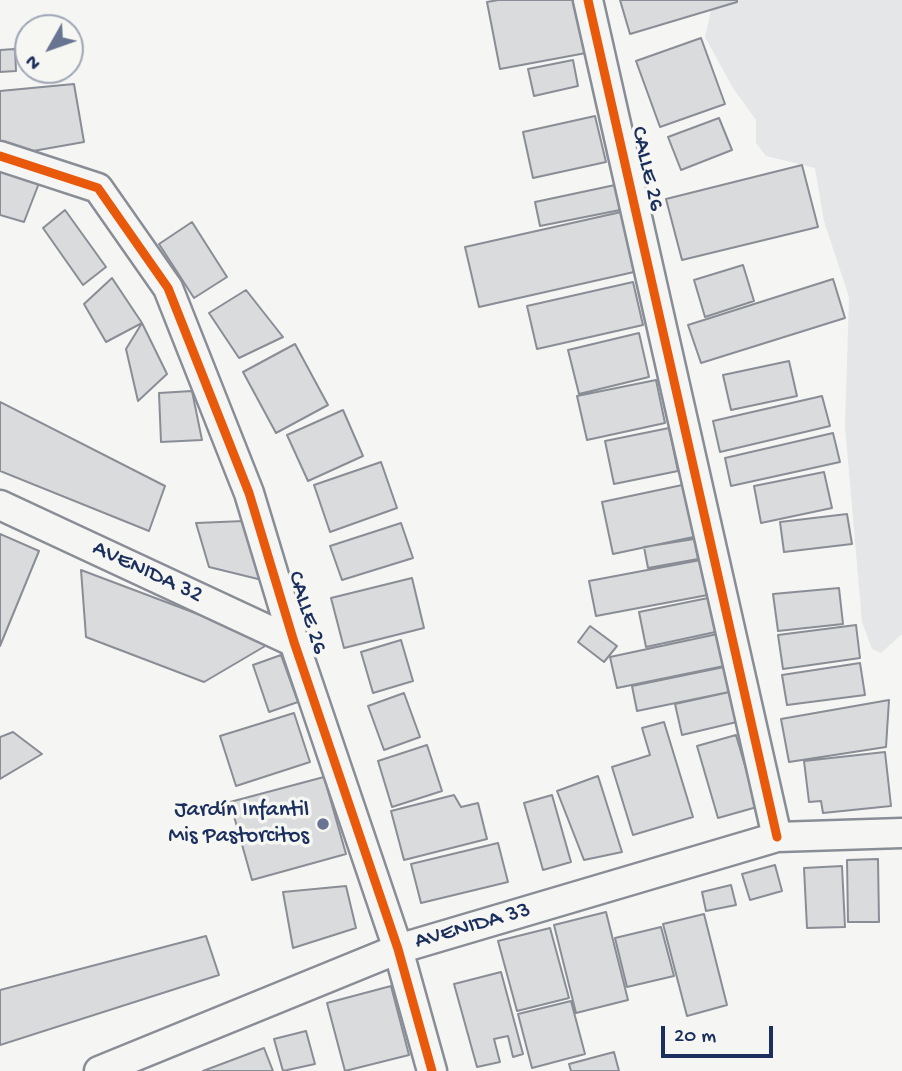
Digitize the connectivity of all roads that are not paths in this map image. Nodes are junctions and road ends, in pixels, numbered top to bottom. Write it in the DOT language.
graph roads {
  1 [pos="588,0"];
  2 [pos="0,156"];
  3 [pos="0,505"];
  4 [pos="294,642"];
  5 [pos="902,833"];
  6 [pos="778,837"];
  7 [pos="398,949"];
  8 [pos="99,1071"];
  9 [pos="432,1071"];
  1 -- 6 [label="street, CALLE 26"];
  2 -- 4 [label="street, CALLE 26"];
  3 -- 4 [label="street, AVENIDA 32"];
  4 -- 7 [label="street, CALLE 26"];
  5 -- 6 [label="street, AVENIDA 33"];
  6 -- 7 [label="street, AVENIDA 33"];
  7 -- 8 [label="street, AVENIDA 33"];
  7 -- 9 [label="street, CALLE 26"];
}
